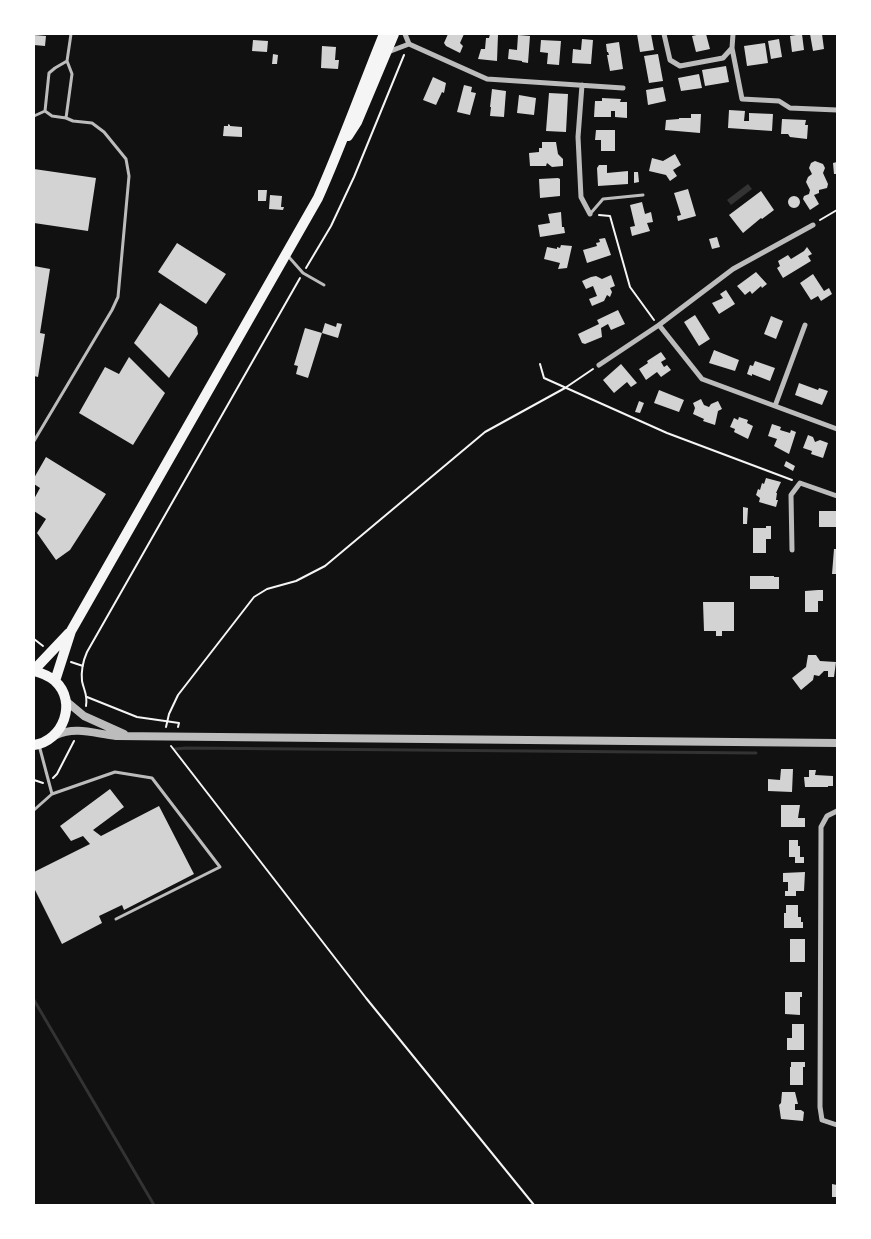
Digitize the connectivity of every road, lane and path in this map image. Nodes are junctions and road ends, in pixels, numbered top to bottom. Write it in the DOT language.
graph roads {
  1 [pos="71,34"];
  2 [pos="384,34"];
  3 [pos="394,34"];
  4 [pos="404,34"];
  5 [pos="664,34"];
  6 [pos="733,34"];
  7 [pos="409,44"];
  8 [pos="732,48"];
  9 [pos="386,53"];
  10 [pos="67,61"];
  11 [pos="582,84"];
  12 [pos="623,88"];
  13 [pos="837,110"];
  14 [pos="45,111"];
  15 [pos="34,116"];
  16 [pos="66,118"];
  17 [pos="338,151"];
  18 [pos="644,195"];
  19 [pos="837,210"];
  20 [pos="590,214"];
  21 [pos="813,225"];
  22 [pos="286,254"];
  23 [pos="303,273"];
  24 [pos="324,285"];
  25 [pos="659,326"];
  26 [pos="805,326"];
  27 [pos="540,364"];
  28 [pos="599,365"];
  29 [pos="565,388"];
  30 [pos="775,406"];
  31 [pos="837,429"];
  32 [pos="34,441"];
  33 [pos="800,483"];
  34 [pos="837,496"];
  35 [pos="792,550"];
  36 [pos="71,631"];
  37 [pos="34,671"];
  38 [pos="55,681"];
  39 [pos="88,697"];
  40 [pos="66,701"];
  41 [pos="84,716"];
  42 [pos="167,722"];
  43 [pos="79,730"];
  44 [pos="56,735"];
  45 [pos="130,736"];
  46 [pos="164,736"];
  47 [pos="178,737"];
  48 [pos="837,743"];
  49 [pos="36,745"];
  50 [pos="34,780"];
  51 [pos="49,781"];
  52 [pos="52,794"];
  53 [pos="34,810"];
  54 [pos="837,811"];
  55 [pos="116,919"];
  56 [pos="837,1125"];
  57 [pos="534,1205"];
  1 -- 10 [label="lane"];
  2 -- 17 [label="main road"];
  3 -- 9 [label="main road"];
  4 -- 7 [label="street"];
  5 -- 8 [label="street"];
  6 -- 8 [label="street"];
  7 -- 9 [label="street"];
  7 -- 11 [label="street"];
  7 -- 23 [label="path"];
  8 -- 13 [label="street"];
  9 -- 17 [label="main road"];
  10 -- 14 [label="lane"];
  10 -- 16 [label="lane"];
  11 -- 12 [label="street"];
  11 -- 20 [label="street"];
  14 -- 15 [label="lane"];
  14 -- 16 [label="lane"];
  16 -- 32 [label="lane"];
  17 -- 22 [label="main road"];
  18 -- 20 [label="lane"];
  19 -- 21 [label="path"];
  20 -- 25 [label="path"];
  21 -- 25 [label="street"];
  22 -- 23 [label="lane"];
  22 -- 36 [label="main road"];
  23 -- 24 [label="lane"];
  23 -- 39 [label="path"];
  25 -- 28 [label="street"];
  25 -- 30 [label="street"];
  26 -- 30 [label="street"];
  27 -- 29 [label="path"];
  28 -- 29 [label="path"];
  29 -- 33 [label="path"];
  29 -- 42 [label="path"];
  30 -- 31 [label="street"];
  33 -- 34 [label="street"];
  33 -- 35 [label="street"];
  36 -- 37 [label="main road"];
  36 -- 38 [label="main road"];
  37 -- 38 [label="main road"];
  38 -- 40 [label="main road"];
  39 -- 41 [label="path"];
  39 -- 42 [label="path"];
  40 -- 41 [label="street"];
  40 -- 44 [label="main road"];
  41 -- 45 [label="street"];
  42 -- 46 [label="path"];
  42 -- 47 [label="path"];
  43 -- 44 [label="street"];
  43 -- 45 [label="street"];
  43 -- 51 [label="path"];
  44 -- 49 [label="main road"];
  45 -- 46 [label="street"];
  46 -- 47 [label="street"];
  46 -- 57 [label="path"];
  47 -- 48 [label="street"];
  49 -- 51 [label="lane"];
  50 -- 51 [label="path"];
  51 -- 52 [label="lane"];
  52 -- 53 [label="lane"];
  52 -- 55 [label="lane"];
  54 -- 56 [label="street"];
}
